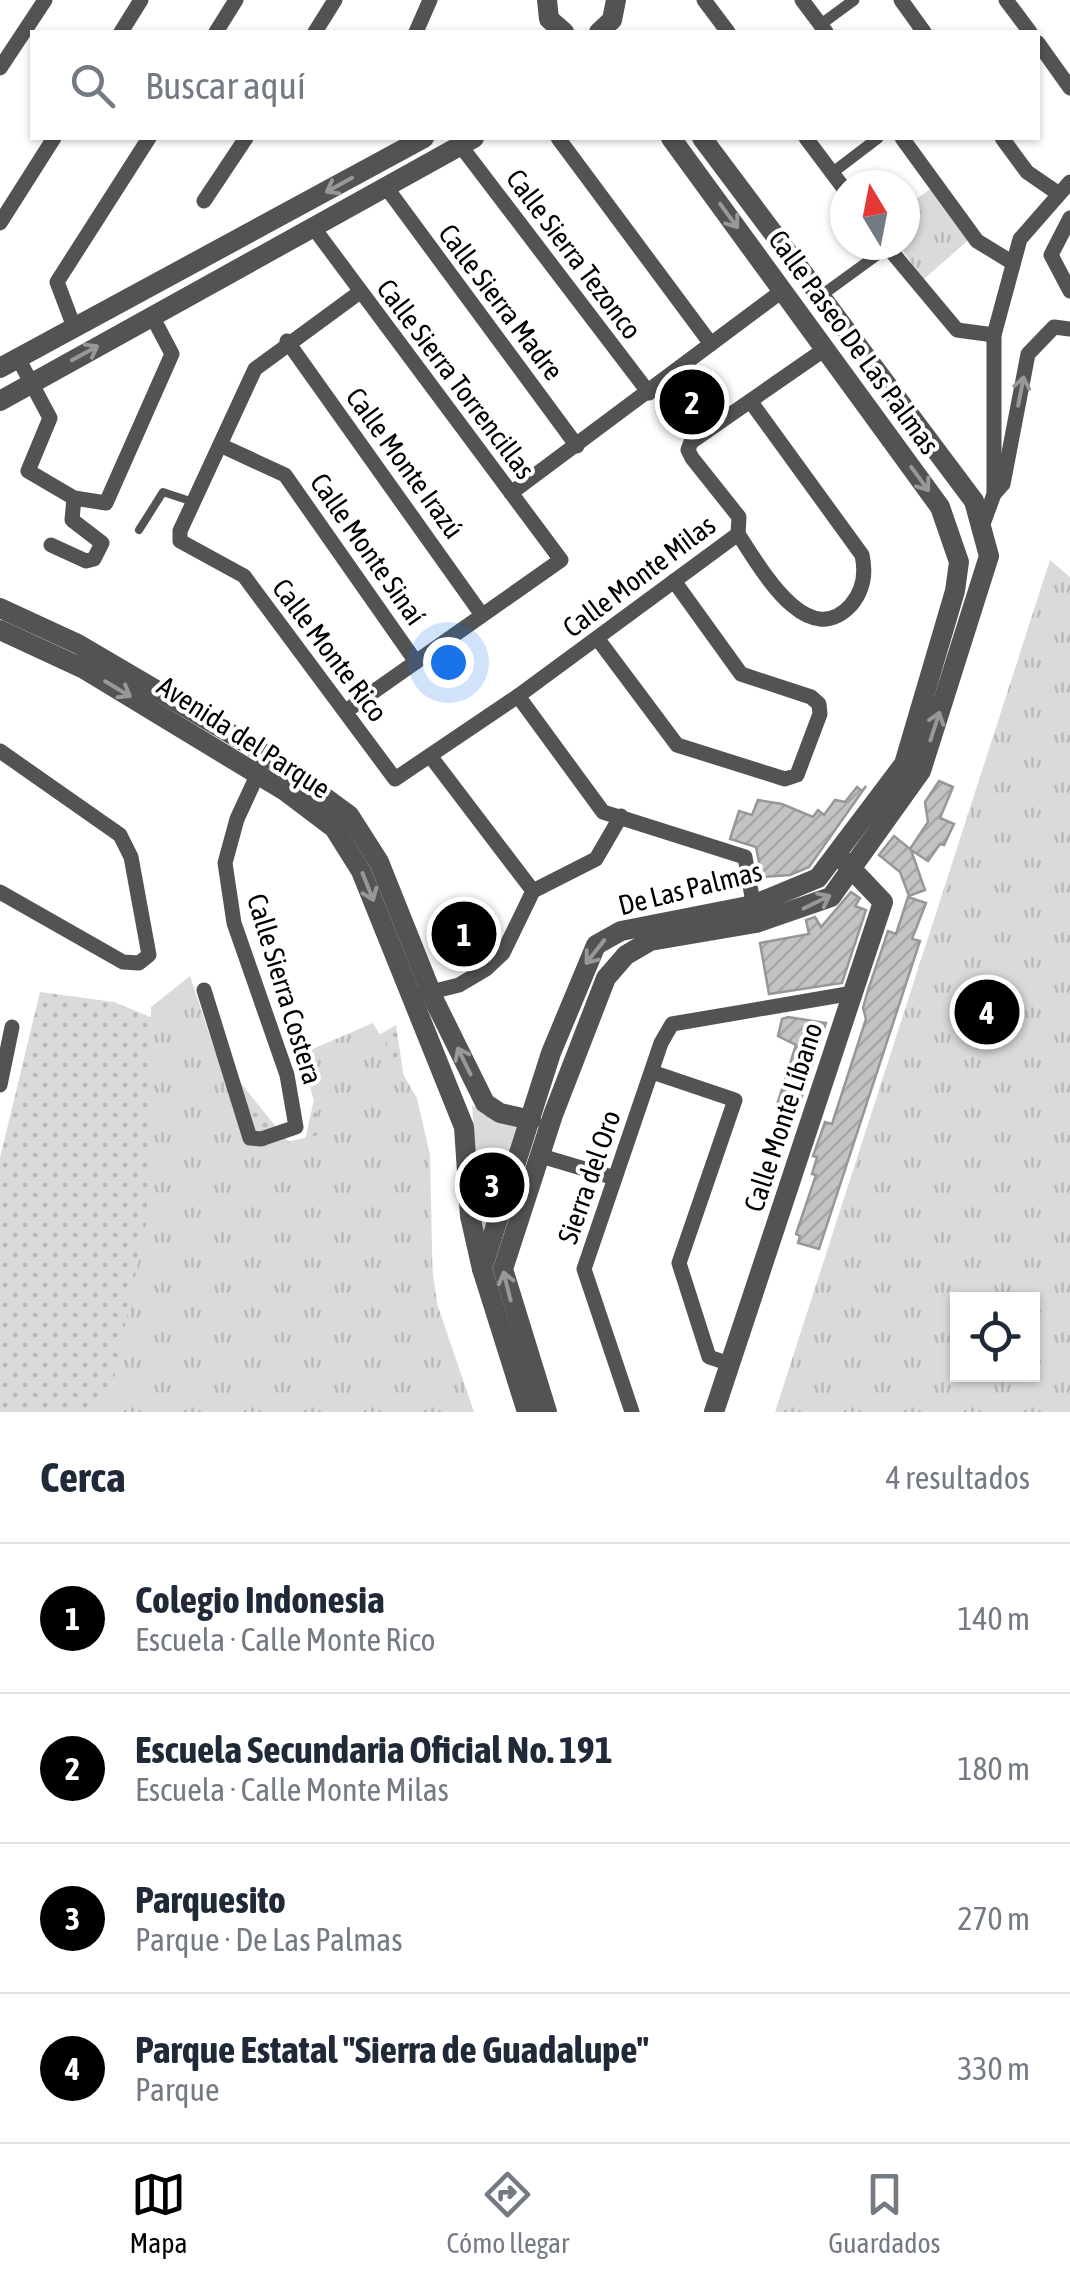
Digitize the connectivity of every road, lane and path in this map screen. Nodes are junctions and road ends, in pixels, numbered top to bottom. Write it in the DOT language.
graph roads {
  1 [pos="44,0"];
  2 [pos="141,0"];
  3 [pos="236,0"];
  4 [pos="336,0"];
  5 [pos="430,0"];
  6 [pos="704,0"];
  7 [pos="802,0"];
  8 [pos="854,0"];
  9 [pos="900,0"];
  10 [pos="1006,0"];
  11 [pos="823,29"];
  12 [pos="122,30"];
  13 [pos="217,30"];
  14 [pos="316,30"];
  15 [pos="417,30"];
  16 [pos="726,30"];
  17 [pos="922,30"];
  18 [pos="1028,30"];
  19 [pos="1040,46"];
  20 [pos="0,68"];
  21 [pos="1070,88"];
  22 [pos="53,140"];
  23 [pos="148,140"];
  24 [pos="245,140"];
  25 [pos="420,140"];
  26 [pos="559,140"];
  27 [pos="673,140"];
  28 [pos="704,140"];
  29 [pos="807,140"];
  30 [pos="875,140"];
  31 [pos="903,140"];
  32 [pos="1003,140"];
  33 [pos="467,141"];
  34 [pos="830,170"];
  35 [pos="836,170"];
  36 [pos="386,187"];
  37 [pos="1065,188"];
  38 [pos="204,201"];
  39 [pos="1070,218"];
  40 [pos="0,223"];
  41 [pos="314,227"];
  42 [pos="868,260"];
  43 [pos="899,260"];
  44 [pos="1013,262"];
  45 [pos="782,291"];
  46 [pos="1070,291"];
  47 [pos="360,292"];
  48 [pos="822,295"];
  49 [pos="152,316"];
  50 [pos="72,319"];
  51 [pos="1070,329"];
  52 [pos="994,335"];
  53 [pos="287,341"];
  54 [pos="710,344"];
  55 [pos="825,349"];
  56 [pos="9,363"];
  57 [pos="34,382"];
  58 [pos="649,393"];
  59 [pos="0,401"];
  60 [pos="751,402"];
  61 [pos="220,445"];
  62 [pos="577,446"];
  63 [pos="511,493"];
  64 [pos="994,494"];
  65 [pos="74,498"];
  66 [pos="194,502"];
  67 [pos="983,524"];
  68 [pos="139,530"];
  69 [pos="738,534"];
  70 [pos="51,546"];
  71 [pos="674,581"];
  72 [pos="955,591"];
  73 [pos="0,608"];
  74 [pos="482,615"];
  75 [pos="0,630"];
  76 [pos="597,638"];
  77 [pos="74,652"];
  78 [pos="416,662"];
  79 [pos="518,696"];
  80 [pos="346,711"];
  81 [pos="0,751"];
  82 [pos="431,758"];
  83 [pos="262,764"];
  84 [pos="912,767"];
  85 [pos="394,778"];
  86 [pos="621,816"];
  87 [pos="845,861"];
  88 [pos="533,891"];
  89 [pos="0,892"];
  90 [pos="755,914"];
  91 [pos="204,990"];
  92 [pos="853,993"];
  93 [pos="421,994"];
  94 [pos="12,1027"];
  95 [pos="554,1044"];
  96 [pos="577,1052"];
  97 [pos="652,1072"];
  98 [pos="0,1085"];
  99 [pos="553,1115"];
  100 [pos="532,1120"];
  101 [pos="540,1156"];
  102 [pos="615,1178"];
  103 [pos="482,1269"];
  104 [pos="512,1335"];
  105 [pos="730,1364"];
  106 [pos="526,1412"];
  107 [pos="547,1412"];
  108 [pos="632,1412"];
  109 [pos="714,1412"];
  1 -- 20 [label="street"];
  2 -- 12 [label="street"];
  3 -- 13 [label="street"];
  4 -- 14 [label="street"];
  5 -- 15 [label="street"];
  6 -- 16 [label="street"];
  7 -- 11 [label="street"];
  8 -- 11 [label="street"];
  9 -- 17 [label="street"];
  10 -- 18 [label="street"];
  19 -- 21 [label="street"];
  22 -- 40 [label="street"];
  23 -- 50 [label="street"];
  24 -- 38 [label="street"];
  25 -- 56 [label="street, one-way"];
  26 -- 54 [label="street"];
  27 -- 45 [label="street, Calle Paseo De Las Palmas, one-way"];
  28 -- 48 [label="street, Calle Paseo De Las Palmas"];
  29 -- 34 [label="street"];
  30 -- 35 [label="street"];
  31 -- 44 [label="street"];
  32 -- 37 [label="street"];
  33 -- 36 [label="street"];
  33 -- 58 [label="street, Calle Sierra Tezonco"];
  36 -- 41 [label="street"];
  36 -- 62 [label="street, Calle Sierra Madre"];
  37 -- 44 [label="street"];
  39 -- 46 [label="street"];
  41 -- 47 [label="street, Calle Sierra Torrencillas"];
  41 -- 49 [label="street"];
  42 -- 48 [label="street"];
  43 -- 52 [label="street"];
  44 -- 52 [label="street"];
  45 -- 54 [label="street"];
  45 -- 55 [label="street, Calle Paseo De Las Palmas"];
  47 -- 53 [label="street, Calle Monte Rico"];
  47 -- 63 [label="street, Calle Sierra Torrencillas"];
  48 -- 67 [label="street, Calle Paseo De Las Palmas"];
  57 -- 49 [label="street, one-way"];
  49 -- 65 [label="street"];
  64 -- 51 [label="street, one-way"];
  52 -- 64 [label="street"];
  53 -- 61 [label="street, Calle Monte Rico"];
  53 -- 74 [label="street, Calle Monte Irazú"];
  54 -- 58 [label="street"];
  55 -- 60 [label="street, Calle Monte Milas"];
  55 -- 72 [label="street, Calle Paseo De Las Palmas, one-way"];
  56 -- 57 [label="street"];
  57 -- 59 [label="street"];
  57 -- 65 [label="street"];
  58 -- 62 [label="street"];
  60 -- 69 [label="street, Calle Monte Milas"];
  60 -- 69 [label="street"];
  61 -- 66 [label="street, Calle Monte Rico"];
  61 -- 78 [label="street, Calle Monte Sinaí"];
  62 -- 63 [label="street"];
  63 -- 74 [label="street, Calle Sierra Torrencillas"];
  64 -- 67 [label="street"];
  65 -- 70 [label="street"];
  66 -- 68 [label="lane"];
  66 -- 80 [label="street, Calle Monte Rico"];
  84 -- 67 [label="street, De Las Palmas, one-way"];
  69 -- 71 [label="street, Calle Monte Milas"];
  71 -- 76 [label="street, Calle Monte Milas"];
  71 -- 76 [label="street"];
  72 -- 84 [label="street, De Las Palmas"];
  73 -- 77 [label="street, Avenida del Parque"];
  74 -- 78 [label="street"];
  75 -- 77 [label="street, Avenida del Parque"];
  76 -- 79 [label="street, Calle Monte Milas"];
  77 -- 83 [label="street, Avenida del Parque"];
  78 -- 80 [label="street"];
  79 -- 82 [label="street, Calle Monte Milas"];
  79 -- 86 [label="street"];
  80 -- 85 [label="street, Calle Monte Rico"];
  81 -- 89 [label="street"];
  82 -- 85 [label="street, Calle Monte Milas"];
  82 -- 88 [label="street"];
  83 -- 91 [label="street, Calle Sierra Costera"];
  83 -- 93 [label="street, Avenida del Parque"];
  84 -- 87 [label="street, De Las Palmas"];
  86 -- 88 [label="street"];
  86 -- 90 [label="street"];
  87 -- 90 [label="street, De Las Palmas"];
  87 -- 92 [label="street, Calle Monte Líbano"];
  88 -- 93 [label="street"];
  90 -- 95 [label="street, De Las Palmas, one-way"];
  90 -- 96 [label="street, De Las Palmas"];
  92 -- 97 [label="street, Sierra del Oro"];
  92 -- 105 [label="street, Calle Monte Líbano"];
  100 -- 93 [label="street, Avenida del Parque, one-way"];
  93 -- 103 [label="street, Avenida del Parque"];
  94 -- 98 [label="street"];
  95 -- 96 [label="street"];
  95 -- 100 [label="street, De Las Palmas"];
  96 -- 99 [label="street, De Las Palmas"];
  97 -- 102 [label="street, Sierra del Oro"];
  97 -- 105 [label="street"];
  99 -- 101 [label="street, Avenida del Parque"];
  100 -- 103 [label="street, De Las Palmas"];
  101 -- 102 [label="street"];
  104 -- 101 [label="street, Avenida del Parque, one-way"];
  102 -- 108 [label="street, Sierra del Oro"];
  103 -- 104 [label="street, Avenida del Parque"];
  104 -- 106 [label="street, Avenida del Parque"];
  104 -- 107 [label="street, Avenida del Parque"];
  105 -- 109 [label="street, Calle Monte Líbano"];
}
